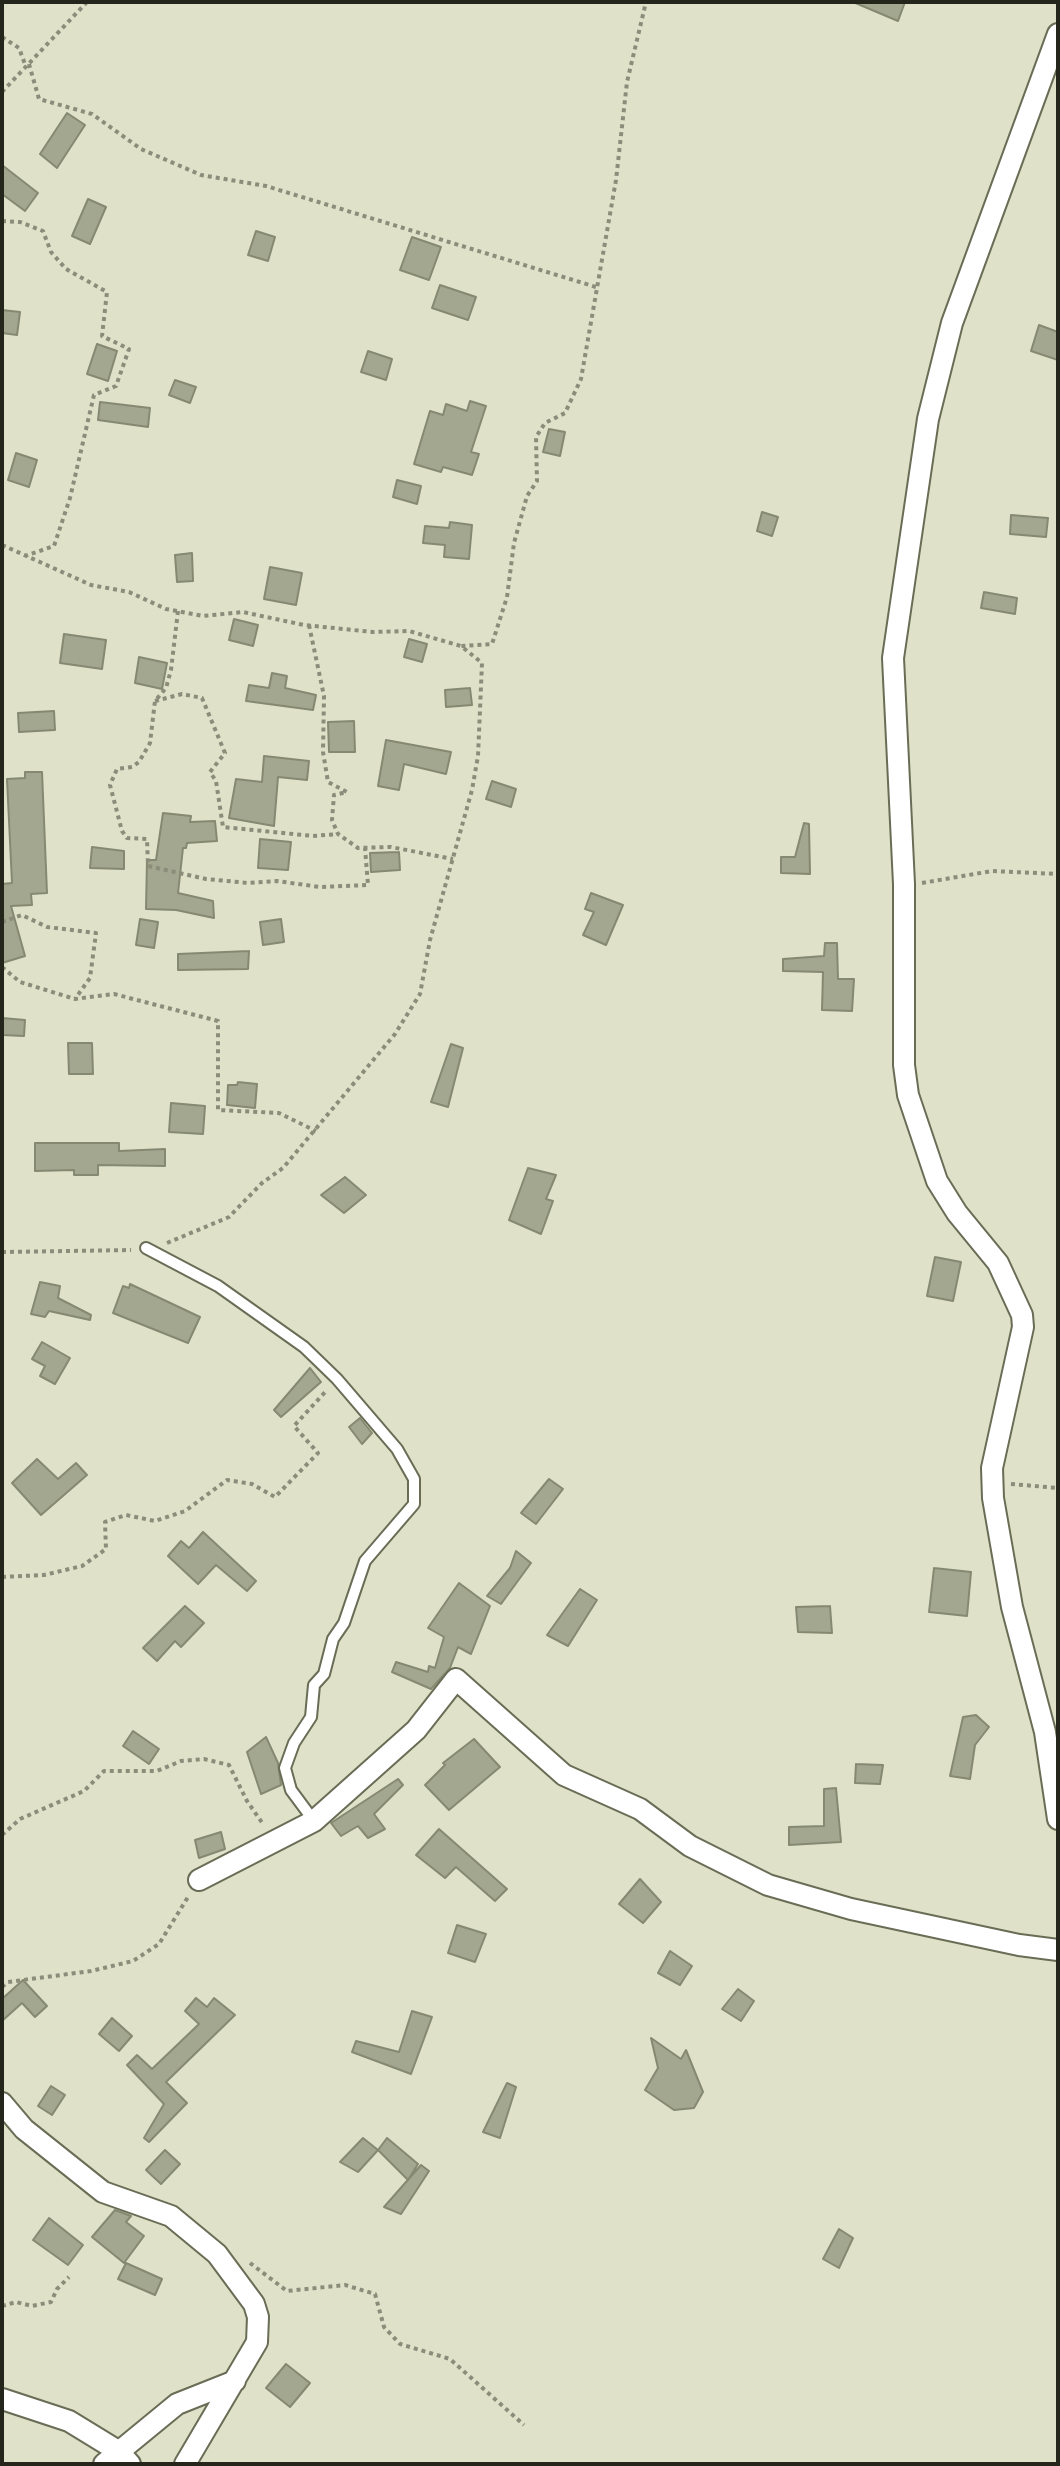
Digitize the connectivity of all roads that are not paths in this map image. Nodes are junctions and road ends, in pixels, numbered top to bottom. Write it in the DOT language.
graph roads {
  1 [pos="1058,34"];
  2 [pos="146,1248"];
  3 [pos="1058,1819"];
  4 [pos="314,1821"];
  5 [pos="199,1880"];
  6 [pos="1058,1950"];
  7 [pos="2,2103"];
  8 [pos="235,2381"];
  9 [pos="2,2399"];
  10 [pos="118,2460"];
  11 [pos="185,2464"];
  1 -- 3 [label="street"];
  2 -- 4 [label="lane"];
  4 -- 5 [label="street"];
  4 -- 6 [label="street"];
  7 -- 8 [label="street"];
  8 -- 10 [label="street"];
  8 -- 11 [label="street"];
  9 -- 10 [label="street"];
}
